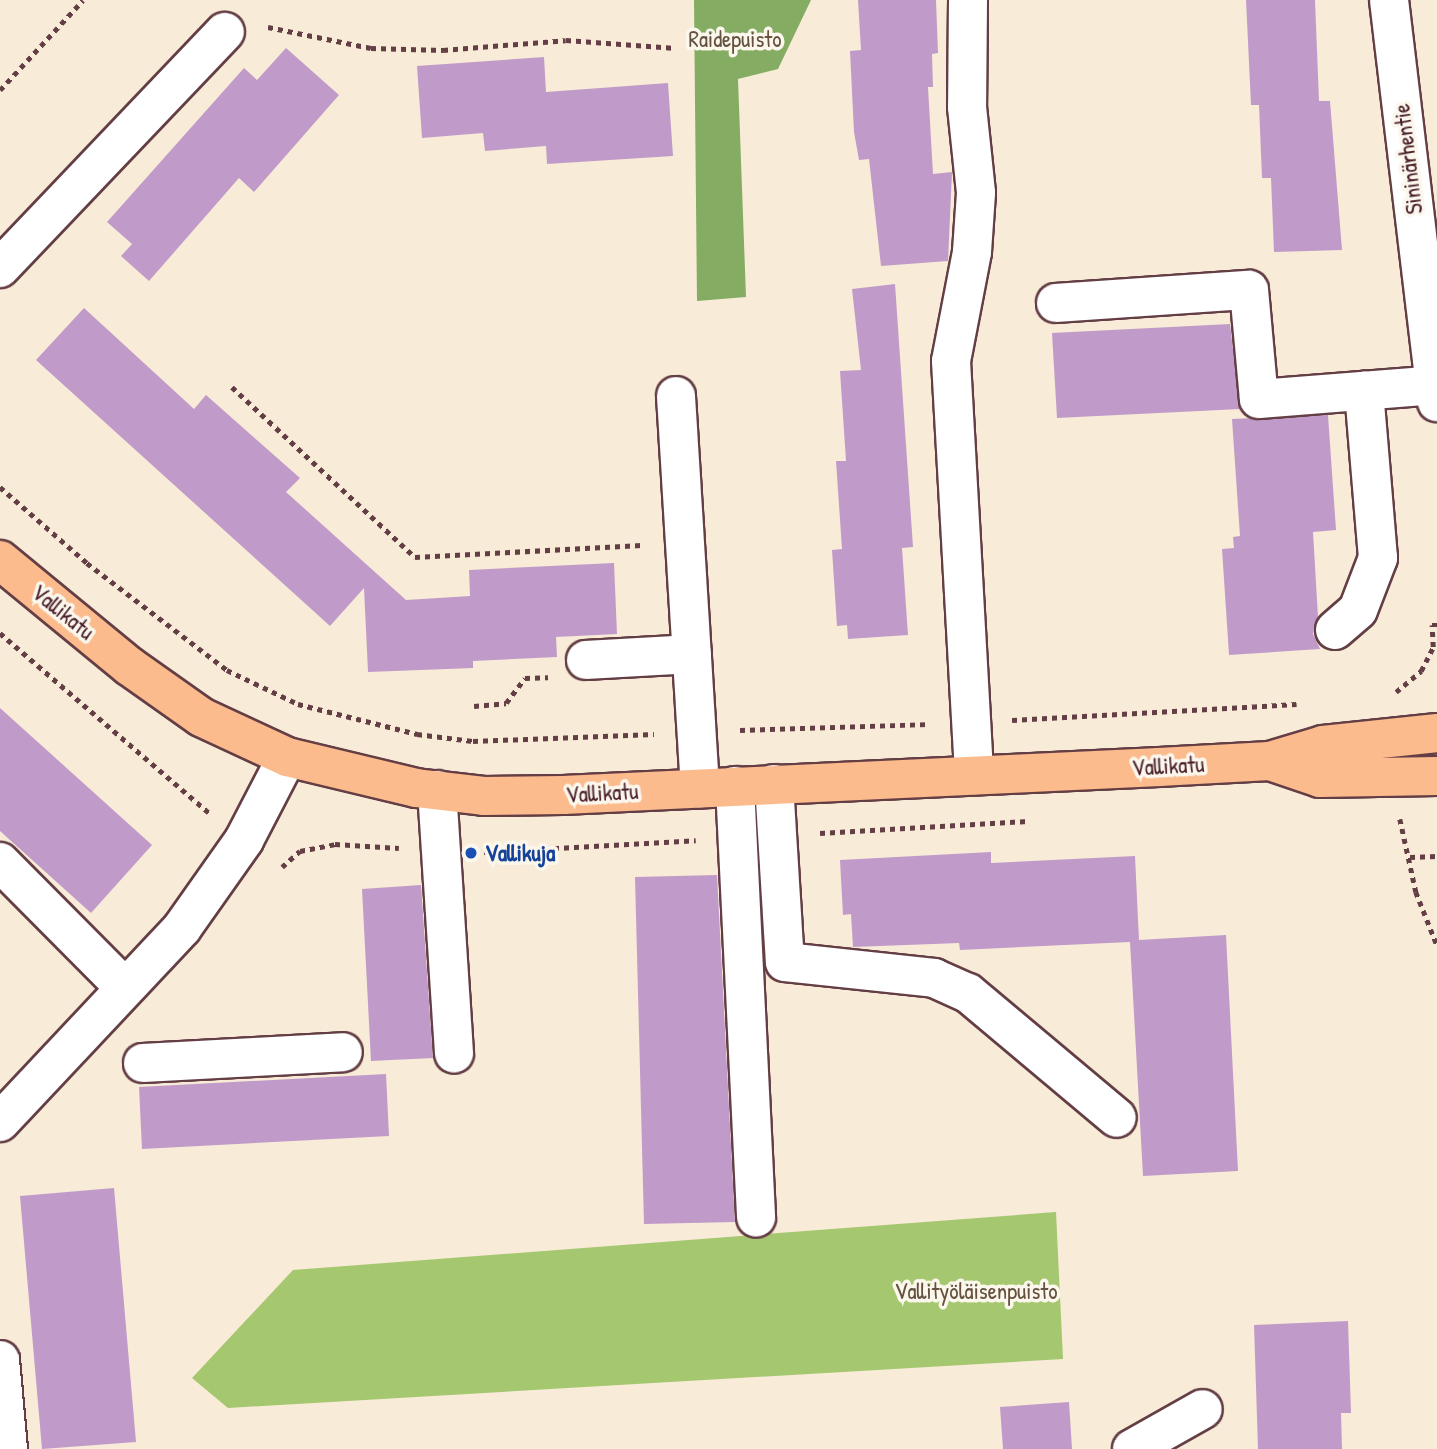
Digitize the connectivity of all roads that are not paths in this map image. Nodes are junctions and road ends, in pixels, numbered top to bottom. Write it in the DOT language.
graph roads {
  1 [pos="968,0"];
  2 [pos="1389,0"];
  3 [pos="225,32"];
  4 [pos="0,268"];
  5 [pos="1056,303"];
  6 [pos="1433,330"];
  7 [pos="1364,391"];
  8 [pos="1436,393"];
  9 [pos="676,396"];
  10 [pos="0,560"];
  11 [pos="1335,630"];
  12 [pos="692,654"];
  13 [pos="586,660"];
  14 [pos="1437,733"];
  15 [pos="287,757"];
  16 [pos="1270,761"];
  17 [pos="974,775"];
  18 [pos="1437,776"];
  19 [pos="774,784"];
  20 [pos="717,787"];
  21 [pos="437,790"];
  22 [pos="0,862"];
  23 [pos="125,988"];
  24 [pos="343,1052"];
  25 [pos="454,1053"];
  26 [pos="144,1063"];
  27 [pos="1117,1118"];
  28 [pos="0,1122"];
  29 [pos="757,1217"];
  30 [pos="0,1360"];
  31 [pos="1203,1409"];
  32 [pos="8,1449"];
  33 [pos="1132,1449"];
  1 -- 17 [label="street"];
  2 -- 6 [label="street, Sininärhentie"];
  3 -- 4 [label="street"];
  5 -- 7 [label="street"];
  6 -- 8 [label="street, Sininärhentie"];
  7 -- 8 [label="street"];
  7 -- 11 [label="street"];
  9 -- 12 [label="street"];
  10 -- 15 [label="main road, Vallikatu"];
  12 -- 13 [label="street"];
  12 -- 20 [label="street"];
  14 -- 16 [label="main road, Vallikatu"];
  15 -- 21 [label="main road, Vallikatu"];
  15 -- 23 [label="street"];
  16 -- 17 [label="main road, Vallikatu"];
  16 -- 18 [label="main road, Vallikatu"];
  17 -- 19 [label="main road, Vallikatu"];
  19 -- 20 [label="main road, Vallikatu"];
  19 -- 27 [label="street"];
  20 -- 21 [label="main road, Vallikatu"];
  20 -- 29 [label="street"];
  21 -- 25 [label="street"];
  22 -- 23 [label="street"];
  23 -- 28 [label="street"];
  24 -- 26 [label="street"];
  30 -- 32 [label="street"];
  31 -- 33 [label="street"];
}
